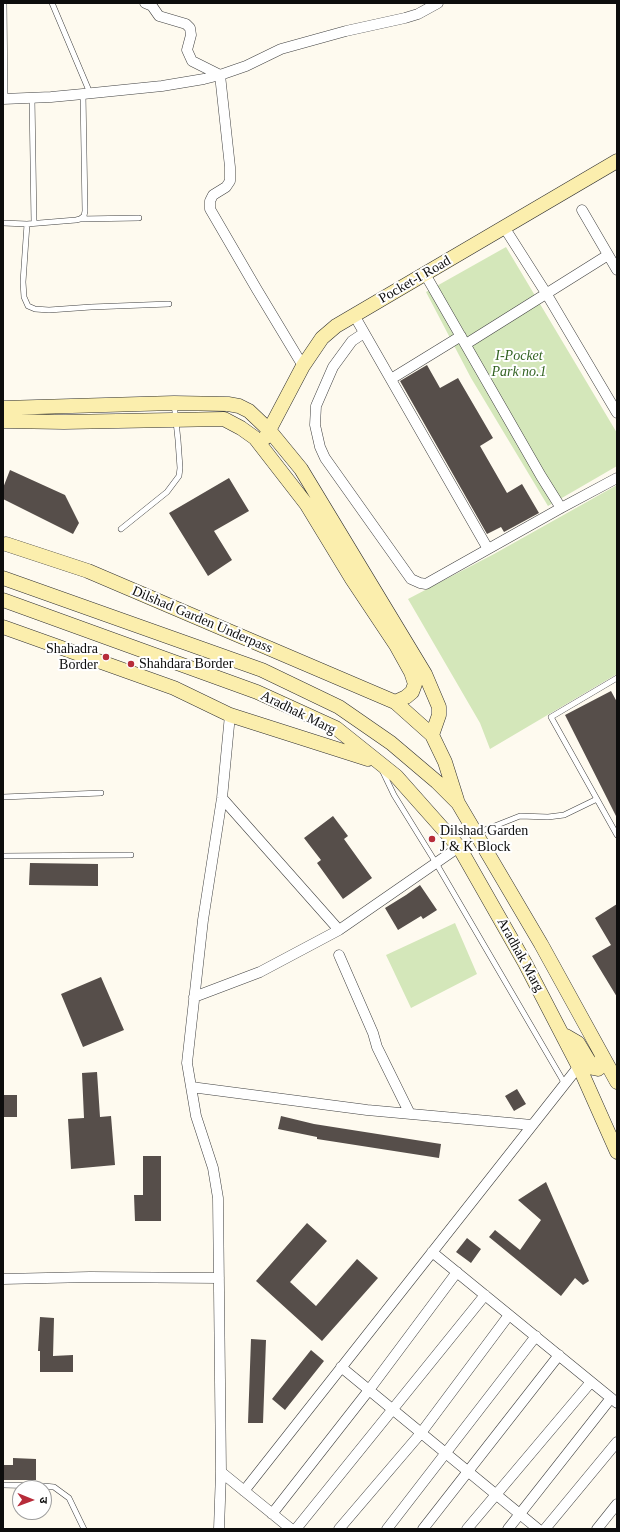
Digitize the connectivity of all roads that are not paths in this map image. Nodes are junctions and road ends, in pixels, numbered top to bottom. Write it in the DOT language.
graph roads {
  1 [pos="4,3"];
  2 [pos="52,3"];
  3 [pos="145,3"];
  4 [pos="438,3"];
  5 [pos="220,75"];
  6 [pos="87,94"];
  7 [pos="4,98"];
  8 [pos="32,98"];
  9 [pos="617,162"];
  10 [pos="582,210"];
  11 [pos="139,218"];
  12 [pos="80,219"];
  13 [pos="3,223"];
  14 [pos="34,223"];
  15 [pos="27,224"];
  16 [pos="504,227"];
  17 [pos="608,255"];
  18 [pos="617,270"];
  19 [pos="425,274"];
  20 [pos="546,293"];
  21 [pos="169,304"];
  22 [pos="354,315"];
  23 [pos="364,333"];
  24 [pos="463,340"];
  25 [pos="303,366"];
  26 [pos="391,379"];
  27 [pos="174,403"];
  28 [pos="3,408"];
  29 [pos="617,412"];
  30 [pos="175,419"];
  31 [pos="3,421"];
  32 [pos="268,430"];
  33 [pos="261,446"];
  34 [pos="617,478"];
  35 [pos="561,508"];
  36 [pos="326,525"];
  37 [pos="121,530"];
  38 [pos="6,544"];
  39 [pos="488,549"];
  40 [pos="3,578"];
  41 [pos="3,600"];
  42 [pos="3,627"];
  43 [pos="419,676"];
  44 [pos="617,678"];
  45 [pos="395,702"];
  46 [pos="230,715"];
  47 [pos="432,735"];
  48 [pos="378,762"];
  49 [pos="101,793"];
  50 [pos="3,797"];
  51 [pos="222,798"];
  52 [pos="597,799"];
  53 [pos="458,803"];
  54 [pos="476,833"];
  55 [pos="617,835"];
  56 [pos="459,847"];
  57 [pos="131,855"];
  58 [pos="3,856"];
  59 [pos="436,863"];
  60 [pos="339,930"];
  61 [pos="339,955"];
  62 [pos="194,997"];
  63 [pos="562,1034"];
  64 [pos="602,1055"];
  65 [pos="579,1066"];
  66 [pos="617,1082"];
  67 [pos="565,1084"];
  68 [pos="191,1087"];
  69 [pos="410,1114"];
  70 [pos="532,1125"];
  71 [pos="617,1152"];
  72 [pos="432,1252"];
  73 [pos="457,1272"];
  74 [pos="219,1278"];
  75 [pos="3,1279"];
  76 [pos="485,1295"];
  77 [pos="509,1315"];
  78 [pos="536,1336"];
  79 [pos="559,1355"];
  80 [pos="342,1367"];
  81 [pos="591,1382"];
  82 [pos="369,1390"];
  83 [pos="614,1401"];
  84 [pos="392,1409"];
  85 [pos="421,1433"];
  86 [pos="617,1442"];
  87 [pos="446,1454"];
  88 [pos="468,1471"];
  89 [pos="221,1472"];
  90 [pos="3,1485"];
  91 [pos="244,1491"];
  92 [pos="496,1494"];
  93 [pos="617,1504"];
  94 [pos="272,1514"];
  95 [pos="520,1514"];
  96 [pos="84,1529"];
  97 [pos="219,1529"];
  98 [pos="291,1529"];
  99 [pos="296,1529"];
  100 [pos="339,1529"];
  101 [pos="387,1529"];
  102 [pos="423,1529"];
  103 [pos="467,1529"];
  104 [pos="508,1529"];
  105 [pos="538,1529"];
  106 [pos="545,1529"];
  107 [pos="597,1529"];
  1 -- 7 [label="lane"];
  2 -- 6 [label="lane"];
  3 -- 5 [label="street"];
  4 -- 5 [label="street"];
  5 -- 6 [label="street"];
  5 -- 25 [label="street"];
  6 -- 8 [label="street"];
  6 -- 12 [label="lane"];
  7 -- 8 [label="street"];
  8 -- 14 [label="lane"];
  9 -- 16 [label="main road, Pocket-I Road"];
  10 -- 17 [label="street"];
  11 -- 12 [label="lane"];
  12 -- 14 [label="lane"];
  13 -- 15 [label="lane"];
  14 -- 15 [label="lane"];
  15 -- 21 [label="lane"];
  16 -- 19 [label="main road, Pocket-I Road"];
  16 -- 20 [label="street"];
  17 -- 18 [label="street"];
  17 -- 20 [label="street"];
  19 -- 22 [label="main road, Pocket-I Road"];
  19 -- 24 [label="street"];
  20 -- 24 [label="street"];
  20 -- 29 [label="street"];
  22 -- 23 [label="street"];
  22 -- 25 [label="main road, Pocket-I Road"];
  23 -- 26 [label="street"];
  23 -- 39 [label="street"];
  24 -- 26 [label="street"];
  24 -- 35 [label="street"];
  25 -- 32 [label="main road, Pocket-I Road"];
  26 -- 39 [label="street"];
  27 -- 28 [label="main road"];
  27 -- 30 [label="lane"];
  27 -- 32 [label="main road"];
  30 -- 31 [label="main road"];
  30 -- 33 [label="main road"];
  30 -- 37 [label="lane"];
  32 -- 33 [label="main road, Pocket-I Road"];
  32 -- 36 [label="main road"];
  33 -- 36 [label="main road"];
  34 -- 35 [label="street"];
  35 -- 39 [label="street"];
  36 -- 43 [label="main road"];
  38 -- 45 [label="main road, Dilshad Garden Underpass"];
  40 -- 53 [label="main road, Aradhak Marg"];
  41 -- 48 [label="main road, Aradhak Marg"];
  42 -- 46 [label="main road"];
  43 -- 45 [label="main road"];
  43 -- 47 [label="main road"];
  44 -- 52 [label="lane"];
  45 -- 47 [label="main road, Aradhak Marg"];
  46 -- 48 [label="main road"];
  46 -- 51 [label="street"];
  47 -- 53 [label="main road, Aradhak Marg"];
  48 -- 56 [label="main road, Aradhak Marg"];
  48 -- 59 [label="lane"];
  49 -- 50 [label="lane"];
  51 -- 60 [label="street"];
  51 -- 62 [label="street"];
  52 -- 54 [label="lane"];
  52 -- 55 [label="lane"];
  53 -- 54 [label="main road, Aradhak Marg"];
  54 -- 64 [label="main road, Aradhak Marg"];
  56 -- 59 [label="street"];
  56 -- 63 [label="main road, Aradhak Marg"];
  57 -- 58 [label="lane"];
  59 -- 60 [label="street"];
  59 -- 67 [label="lane"];
  60 -- 62 [label="street"];
  61 -- 69 [label="street"];
  62 -- 68 [label="street"];
  63 -- 64 [label="main road"];
  63 -- 65 [label="main road, Aradhak Marg"];
  64 -- 66 [label="main road, Aradhak Marg"];
  65 -- 67 [label="street"];
  65 -- 71 [label="main road, Aradhak Marg"];
  67 -- 70 [label="street"];
  68 -- 69 [label="street"];
  68 -- 74 [label="street"];
  69 -- 70 [label="street"];
  70 -- 72 [label="street"];
  72 -- 73 [label="street"];
  72 -- 80 [label="street"];
  73 -- 76 [label="street"];
  73 -- 82 [label="street"];
  74 -- 75 [label="street"];
  74 -- 89 [label="street"];
  76 -- 77 [label="street"];
  76 -- 84 [label="street"];
  77 -- 78 [label="street"];
  77 -- 85 [label="street"];
  78 -- 79 [label="street"];
  78 -- 87 [label="street"];
  79 -- 81 [label="street"];
  79 -- 88 [label="street"];
  80 -- 82 [label="street"];
  80 -- 91 [label="street"];
  81 -- 83 [label="street"];
  81 -- 92 [label="street"];
  82 -- 84 [label="street"];
  82 -- 94 [label="street"];
  83 -- 95 [label="street"];
  84 -- 85 [label="street"];
  84 -- 99 [label="street"];
  85 -- 87 [label="street"];
  85 -- 100 [label="street"];
  86 -- 106 [label="street"];
  87 -- 88 [label="street"];
  87 -- 101 [label="street"];
  88 -- 92 [label="street"];
  88 -- 102 [label="street"];
  89 -- 91 [label="street"];
  89 -- 97 [label="street"];
  90 -- 96 [label="lane"];
  91 -- 94 [label="street"];
  92 -- 95 [label="street"];
  92 -- 103 [label="street"];
  93 -- 107 [label="street"];
  94 -- 98 [label="street"];
  95 -- 104 [label="street"];
  95 -- 105 [label="street"];
}
